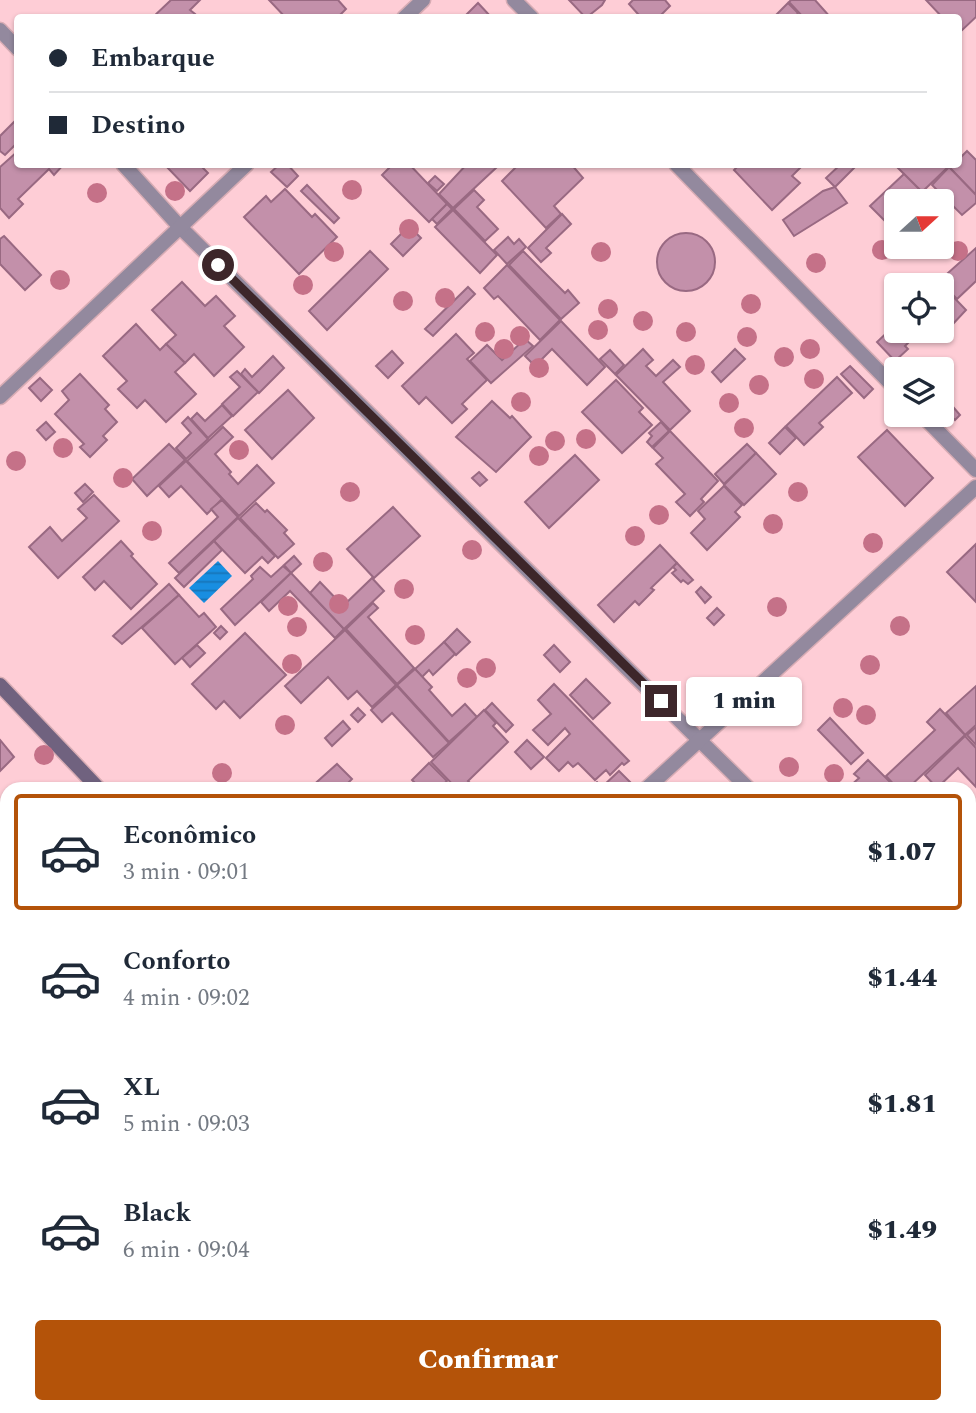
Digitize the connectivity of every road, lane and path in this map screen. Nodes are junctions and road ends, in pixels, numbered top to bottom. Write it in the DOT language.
graph roads {
  1 [pos="423,0"];
  2 [pos="514,0"];
  3 [pos="408,14"];
  4 [pos="528,14"];
  5 [pos="0,30"];
  6 [pos="14,45"];
  7 [pos="127,168"];
  8 [pos="243,168"];
  9 [pos="680,168"];
  10 [pos="180,227"];
  11 [pos="884,377"];
  12 [pos="0,397"];
  13 [pos="934,427"];
  14 [pos="976,470"];
  15 [pos="976,487"];
  16 [pos="0,685"];
  17 [pos="699,739"];
  18 [pos="92,782"];
  19 [pos="653,782"];
  20 [pos="742,782"];
  1 -- 3 [label="street"];
  2 -- 4 [label="street"];
  5 -- 6 [label="street"];
  7 -- 10 [label="street"];
  8 -- 10 [label="street"];
  9 -- 11 [label="street"];
  10 -- 12 [label="street"];
  10 -- 17 [label="street"];
  13 -- 14 [label="street"];
  15 -- 17 [label="street"];
  16 -- 18 [label="street"];
  17 -- 19 [label="street"];
  17 -- 20 [label="street"];
}
